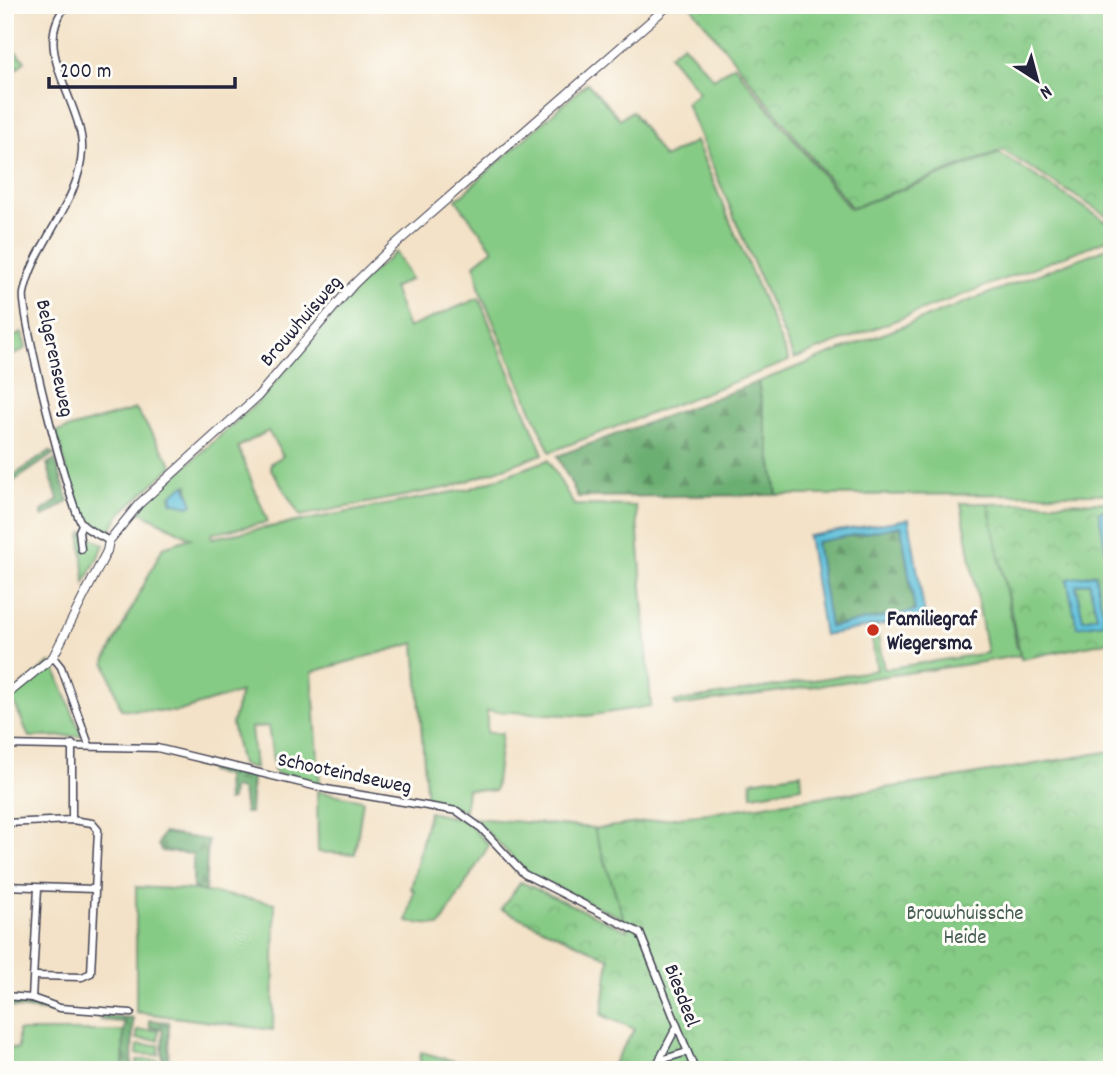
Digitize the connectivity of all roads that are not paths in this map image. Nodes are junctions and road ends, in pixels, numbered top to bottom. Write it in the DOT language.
graph roads {
  1 [pos="67,5"];
  2 [pos="668,5"];
  3 [pos="82,525"];
  4 [pos="109,541"];
  5 [pos="81,549"];
  6 [pos="53,657"];
  7 [pos="5,696"];
  8 [pos="72,744"];
  9 [pos="5,745"];
  10 [pos="89,745"];
  11 [pos="72,820"];
  12 [pos="5,823"];
  13 [pos="5,886"];
  14 [pos="38,888"];
  15 [pos="94,889"];
  16 [pos="640,933"];
  17 [pos="35,976"];
  18 [pos="5,996"];
  19 [pos="32,998"];
  20 [pos="131,1013"];
  21 [pos="676,1028"];
  22 [pos="687,1052"];
  23 [pos="660,1060"];
  24 [pos="654,1070"];
  25 [pos="695,1070"];
  1 -- 3 [label="street, Belgerenseweg"];
  2 -- 4 [label="street, Brouwhuisweg"];
  3 -- 4 [label="street"];
  3 -- 5 [label="street, Belgerenseweg"];
  4 -- 6 [label="street, Brouwhuisweg"];
  6 -- 7 [label="street, Brouwhuisweg"];
  6 -- 10 [label="street"];
  8 -- 9 [label="street, Schooteindseweg"];
  8 -- 10 [label="street, Schooteindseweg"];
  8 -- 11 [label="street"];
  10 -- 16 [label="street, Schooteindseweg"];
  11 -- 12 [label="street"];
  11 -- 15 [label="street"];
  13 -- 14 [label="street"];
  14 -- 15 [label="street"];
  14 -- 17 [label="street"];
  15 -- 17 [label="street"];
  16 -- 21 [label="street, Biesdeel"];
  17 -- 19 [label="street"];
  18 -- 19 [label="street"];
  19 -- 20 [label="street"];
  21 -- 22 [label="street, Biesdeel"];
  21 -- 23 [label="street"];
  22 -- 23 [label="street"];
  22 -- 25 [label="street, Biesdeel"];
  23 -- 24 [label="street"];
}
